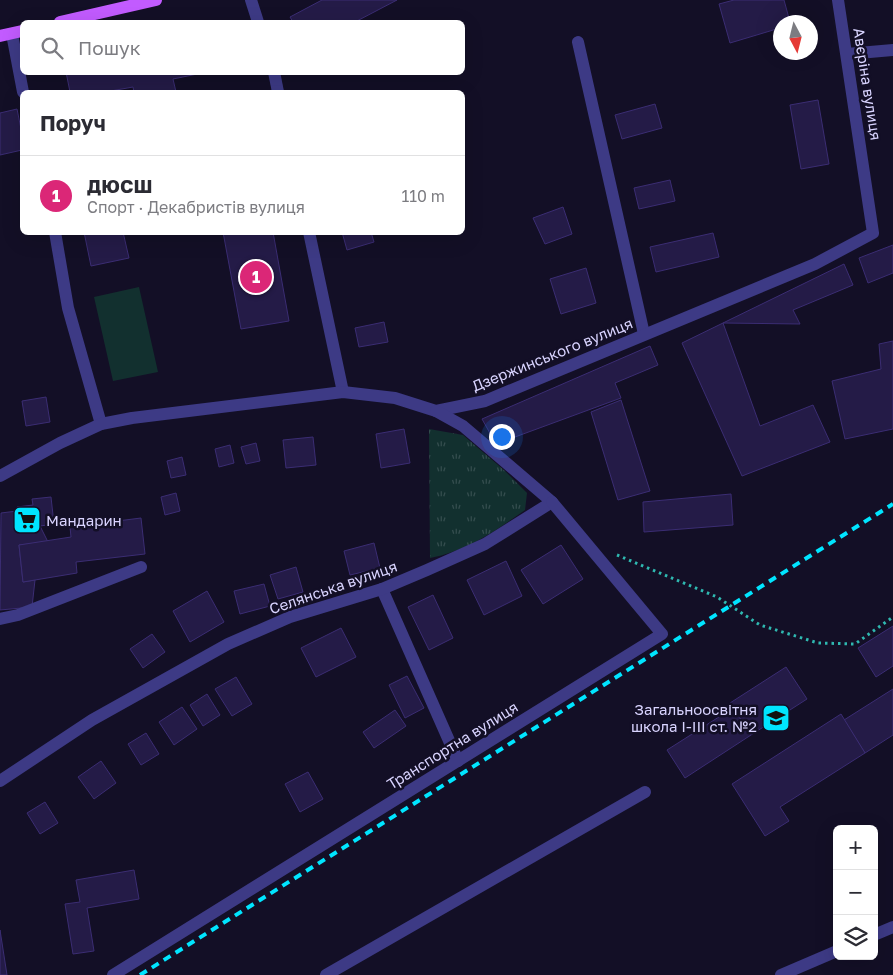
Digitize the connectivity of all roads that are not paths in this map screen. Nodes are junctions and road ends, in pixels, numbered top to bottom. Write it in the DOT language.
graph roads {
  1 [pos="156,0"];
  2 [pos="252,0"];
  3 [pos="838,0"];
  4 [pos="69,20"];
  5 [pos="257,20"];
  6 [pos="12,34"];
  7 [pos="578,42"];
  8 [pos="893,50"];
  9 [pos="847,54"];
  10 [pos="275,75"];
  11 [pos="23,90"];
  12 [pos="278,90"];
  13 [pos="873,233"];
  14 [pos="56,235"];
  15 [pos="310,235"];
  16 [pos="644,334"];
  17 [pos="343,392"];
  18 [pos="436,411"];
  19 [pos="101,424"];
  20 [pos="0,476"];
  21 [pos="552,502"];
  22 [pos="141,567"];
  23 [pos="382,589"];
  24 [pos="0,619"];
  25 [pos="458,761"];
  26 [pos="0,779"];
  27 [pos="645,792"];
  28 [pos="893,927"];
  29 [pos="878,933"];
  30 [pos="833,953"];
  31 [pos="113,975"];
  32 [pos="326,975"];
  33 [pos="781,975"];
  1 -- 4 [label="main road"];
  2 -- 5 [label="street"];
  3 -- 9 [label="street, Авєріна вулиця"];
  6 -- 11 [label="street"];
  7 -- 16 [label="street"];
  8 -- 9 [label="street"];
  9 -- 13 [label="street, Авєріна вулиця"];
  10 -- 12 [label="street"];
  13 -- 16 [label="street, Дзержинського вулиця"];
  14 -- 19 [label="street"];
  15 -- 17 [label="street"];
  16 -- 18 [label="street, Дзержинського вулиця"];
  17 -- 18 [label="street, Дзержинського вулиця"];
  17 -- 19 [label="street, Дзержинського вулиця"];
  18 -- 21 [label="street"];
  19 -- 20 [label="street, Дзержинського вулиця"];
  21 -- 23 [label="street, Селянська вулиця"];
  21 -- 25 [label="street, Транспортна вулиця"];
  22 -- 24 [label="street"];
  23 -- 25 [label="street"];
  23 -- 26 [label="street, Селянська вулиця"];
  25 -- 31 [label="street, Транспортна вулиця"];
  27 -- 32 [label="street"];
  28 -- 29 [label="street"];
  30 -- 33 [label="street"];
}
